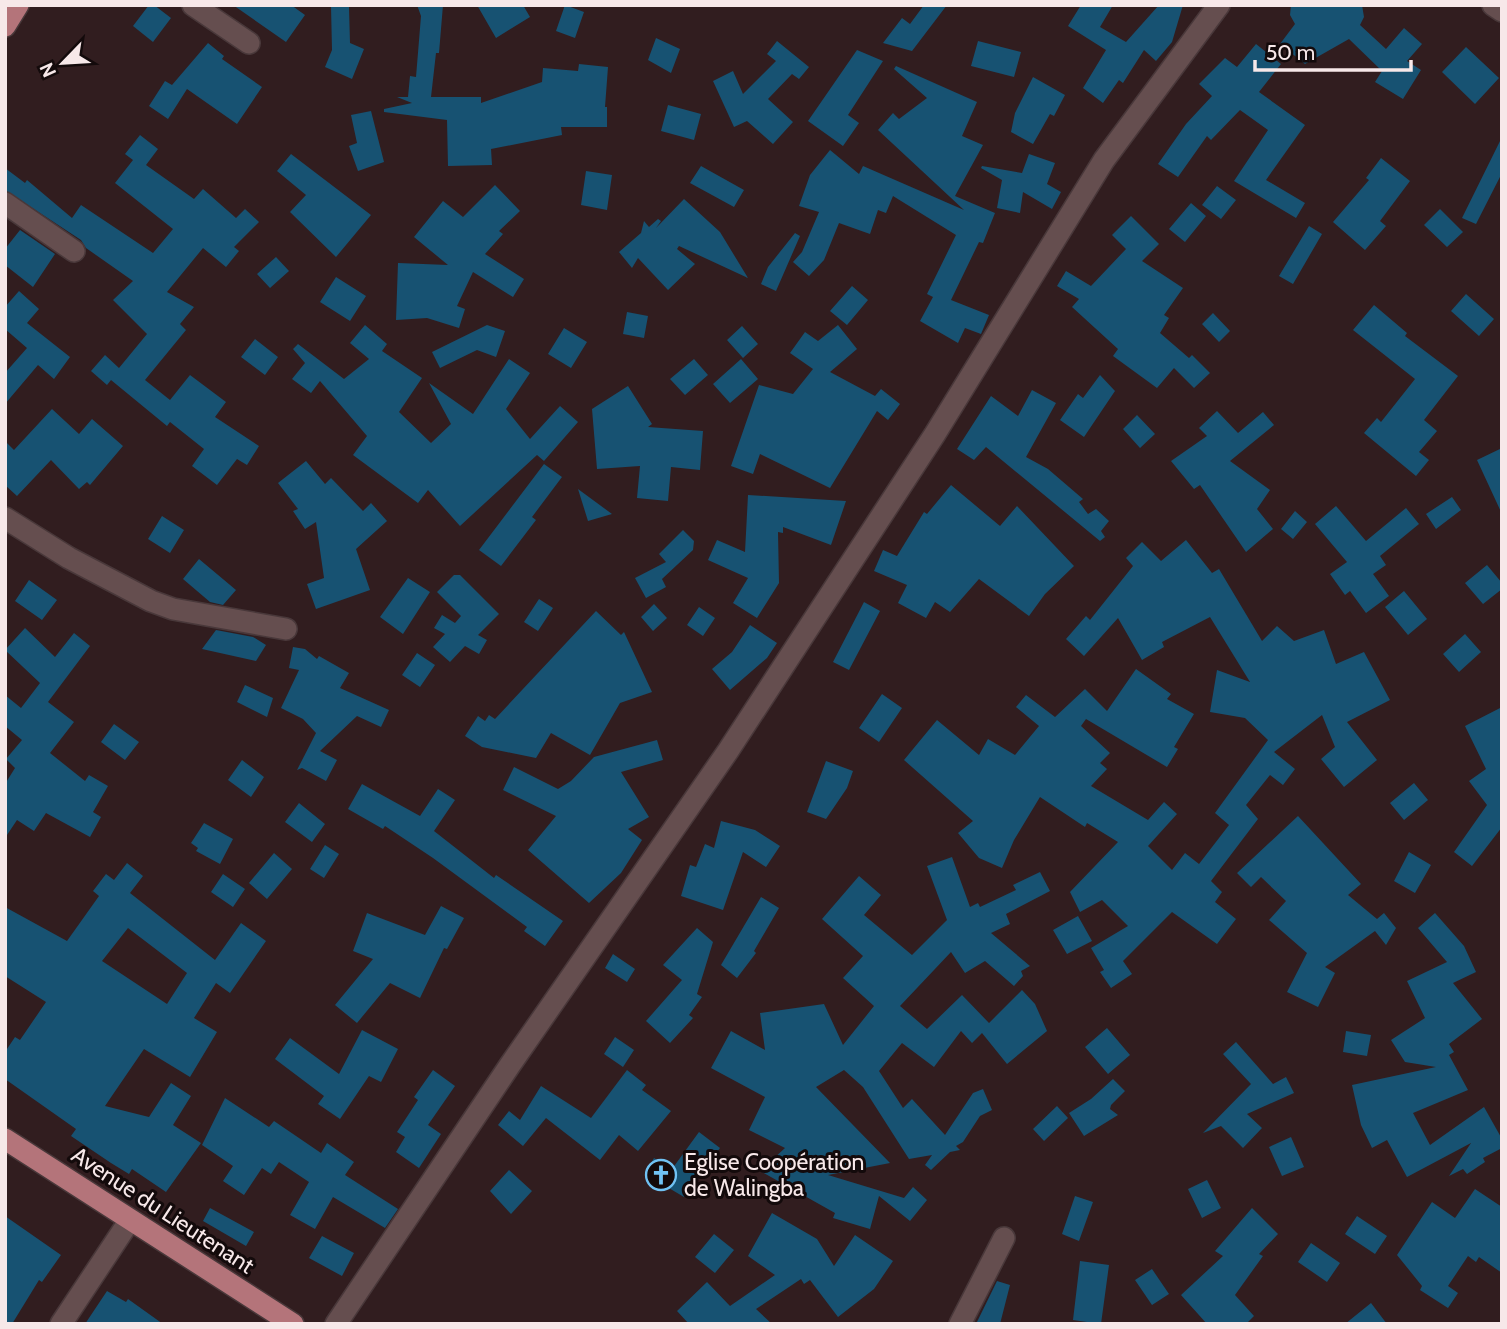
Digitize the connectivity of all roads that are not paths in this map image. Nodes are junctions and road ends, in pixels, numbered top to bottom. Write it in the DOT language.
graph roads {
  1 [pos="18,5"];
  2 [pos="193,5"];
  3 [pos="1219,5"];
  4 [pos="1493,5"];
  5 [pos="1502,11"];
  6 [pos="5,26"];
  7 [pos="249,43"];
  8 [pos="5,203"];
  9 [pos="74,251"];
  10 [pos="5,518"];
  11 [pos="286,629"];
  12 [pos="5,1139"];
  13 [pos="130,1220"];
  14 [pos="1004,1238"];
  15 [pos="290,1323"];
  16 [pos="61,1324"];
  17 [pos="336,1324"];
  18 [pos="960,1324"];
  1 -- 6 [label="main road"];
  2 -- 7 [label="street"];
  3 -- 17 [label="street"];
  4 -- 5 [label="street"];
  8 -- 9 [label="street"];
  10 -- 11 [label="street"];
  12 -- 13 [label="main road, Avenue du Lieutenant"];
  13 -- 15 [label="main road, Avenue du Lieutenant"];
  13 -- 16 [label="street"];
  14 -- 18 [label="street"];
}
